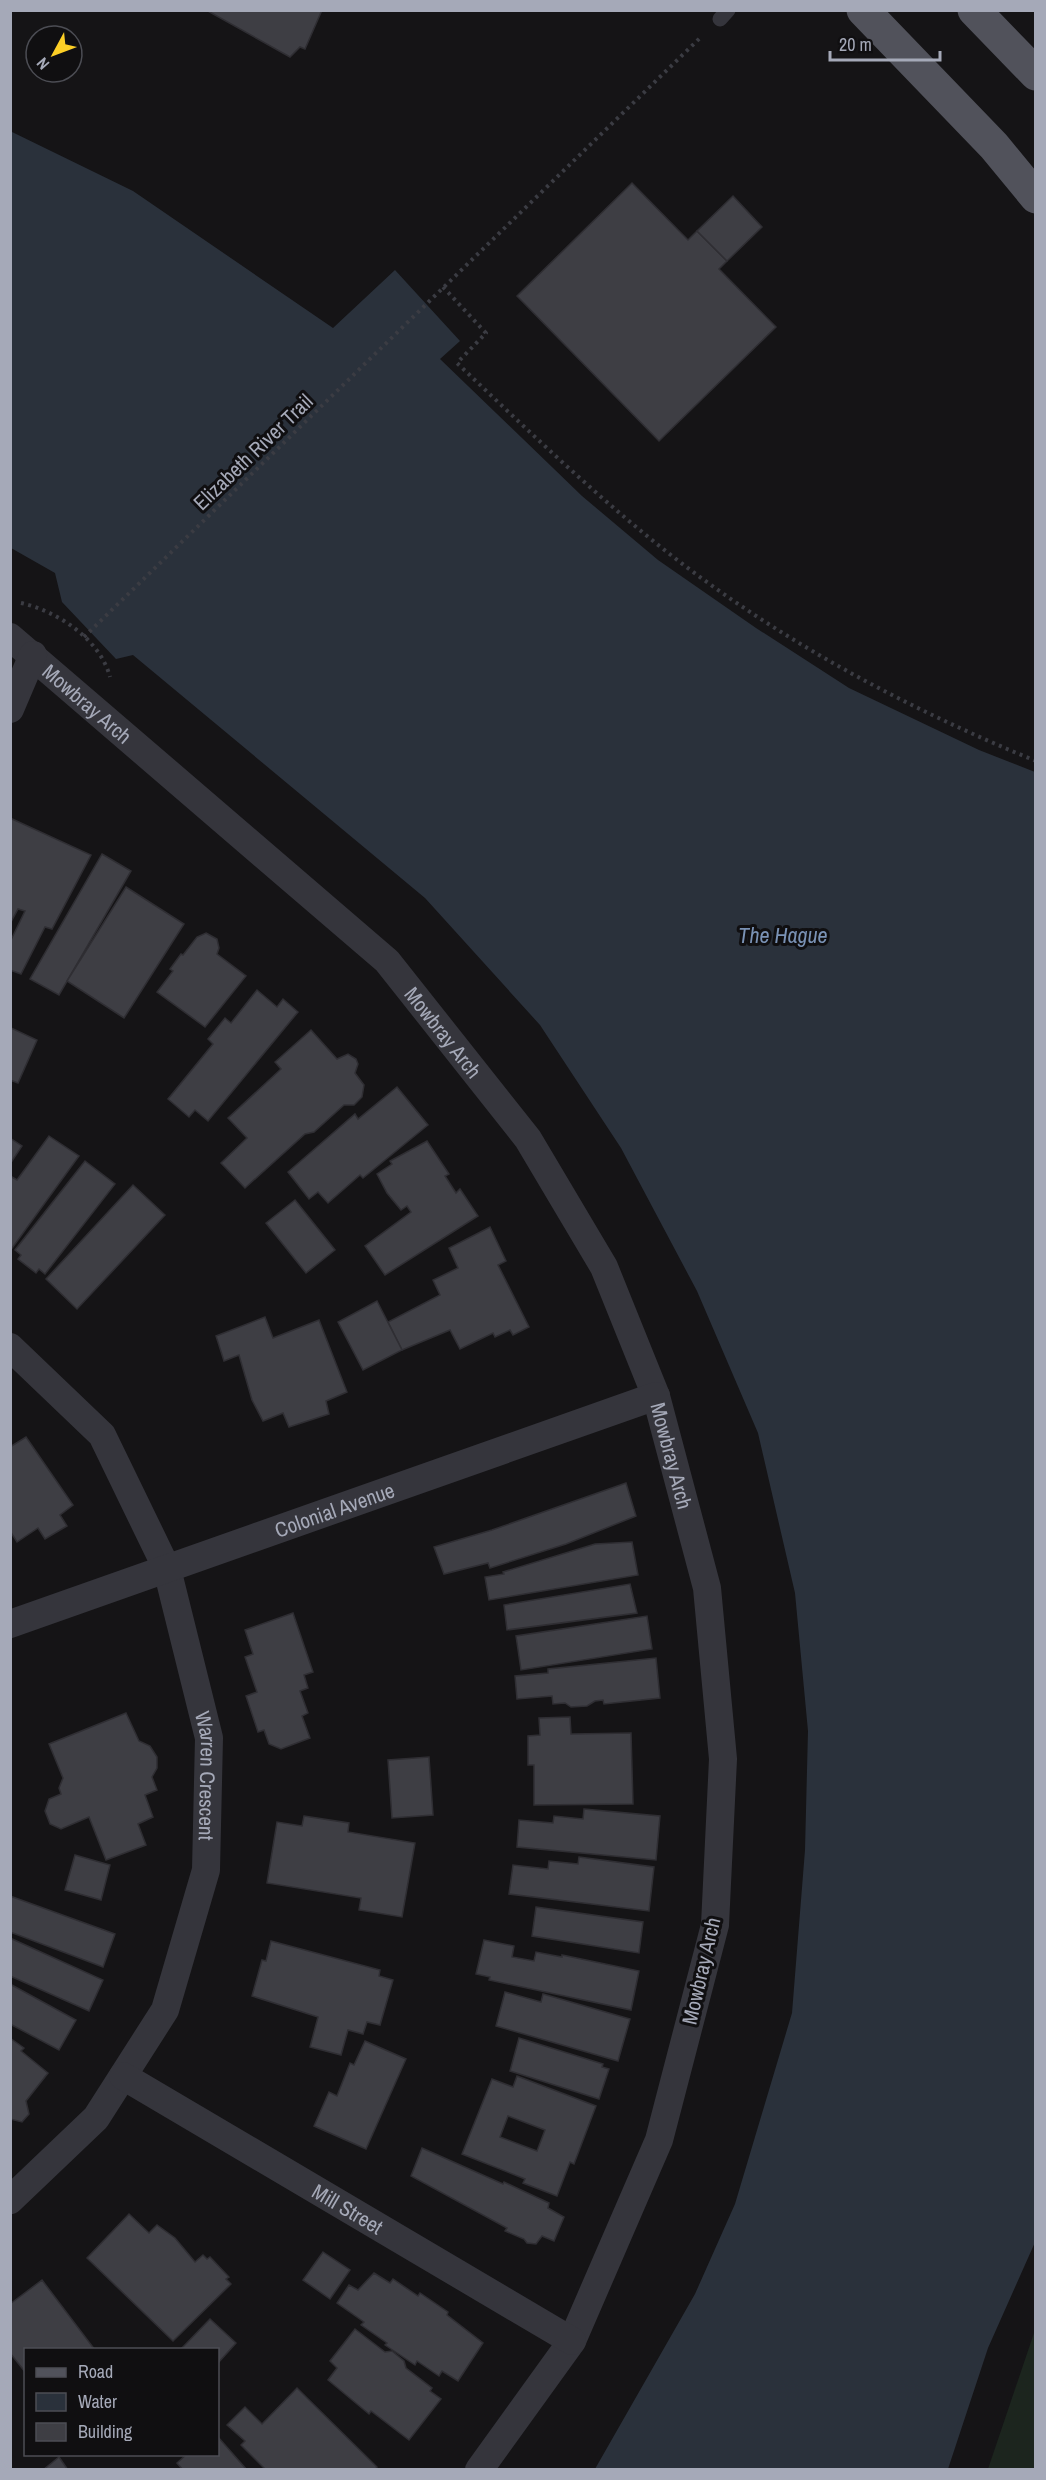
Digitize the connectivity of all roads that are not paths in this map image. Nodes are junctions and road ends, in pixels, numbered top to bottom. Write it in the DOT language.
graph roads {
  1 [pos="863,10"];
  2 [pos="974,10"];
  3 [pos="1035,74"];
  4 [pos="1035,196"];
  5 [pos="10,637"];
  6 [pos="33,655"];
  7 [pos="10,710"];
  8 [pos="10,1347"];
  9 [pos="656,1396"];
  10 [pos="167,1569"];
  11 [pos="10,1624"];
  12 [pos="123,2076"];
  13 [pos="10,2200"];
  14 [pos="572,2341"];
  15 [pos="479,2469"];
  1 -- 4 [label="main road"];
  2 -- 3 [label="main road"];
  5 -- 6 [label="street, Mowbray Arch"];
  6 -- 7 [label="street"];
  6 -- 9 [label="street, Mowbray Arch"];
  8 -- 10 [label="street, Warren Crescent"];
  9 -- 10 [label="street, Colonial Avenue"];
  9 -- 14 [label="street, Mowbray Arch"];
  10 -- 11 [label="street, Colonial Avenue"];
  10 -- 12 [label="street, Warren Crescent"];
  12 -- 13 [label="street, Warren Crescent"];
  12 -- 14 [label="street, Mill Street"];
  14 -- 15 [label="street, Mowbray Arch"];
}
